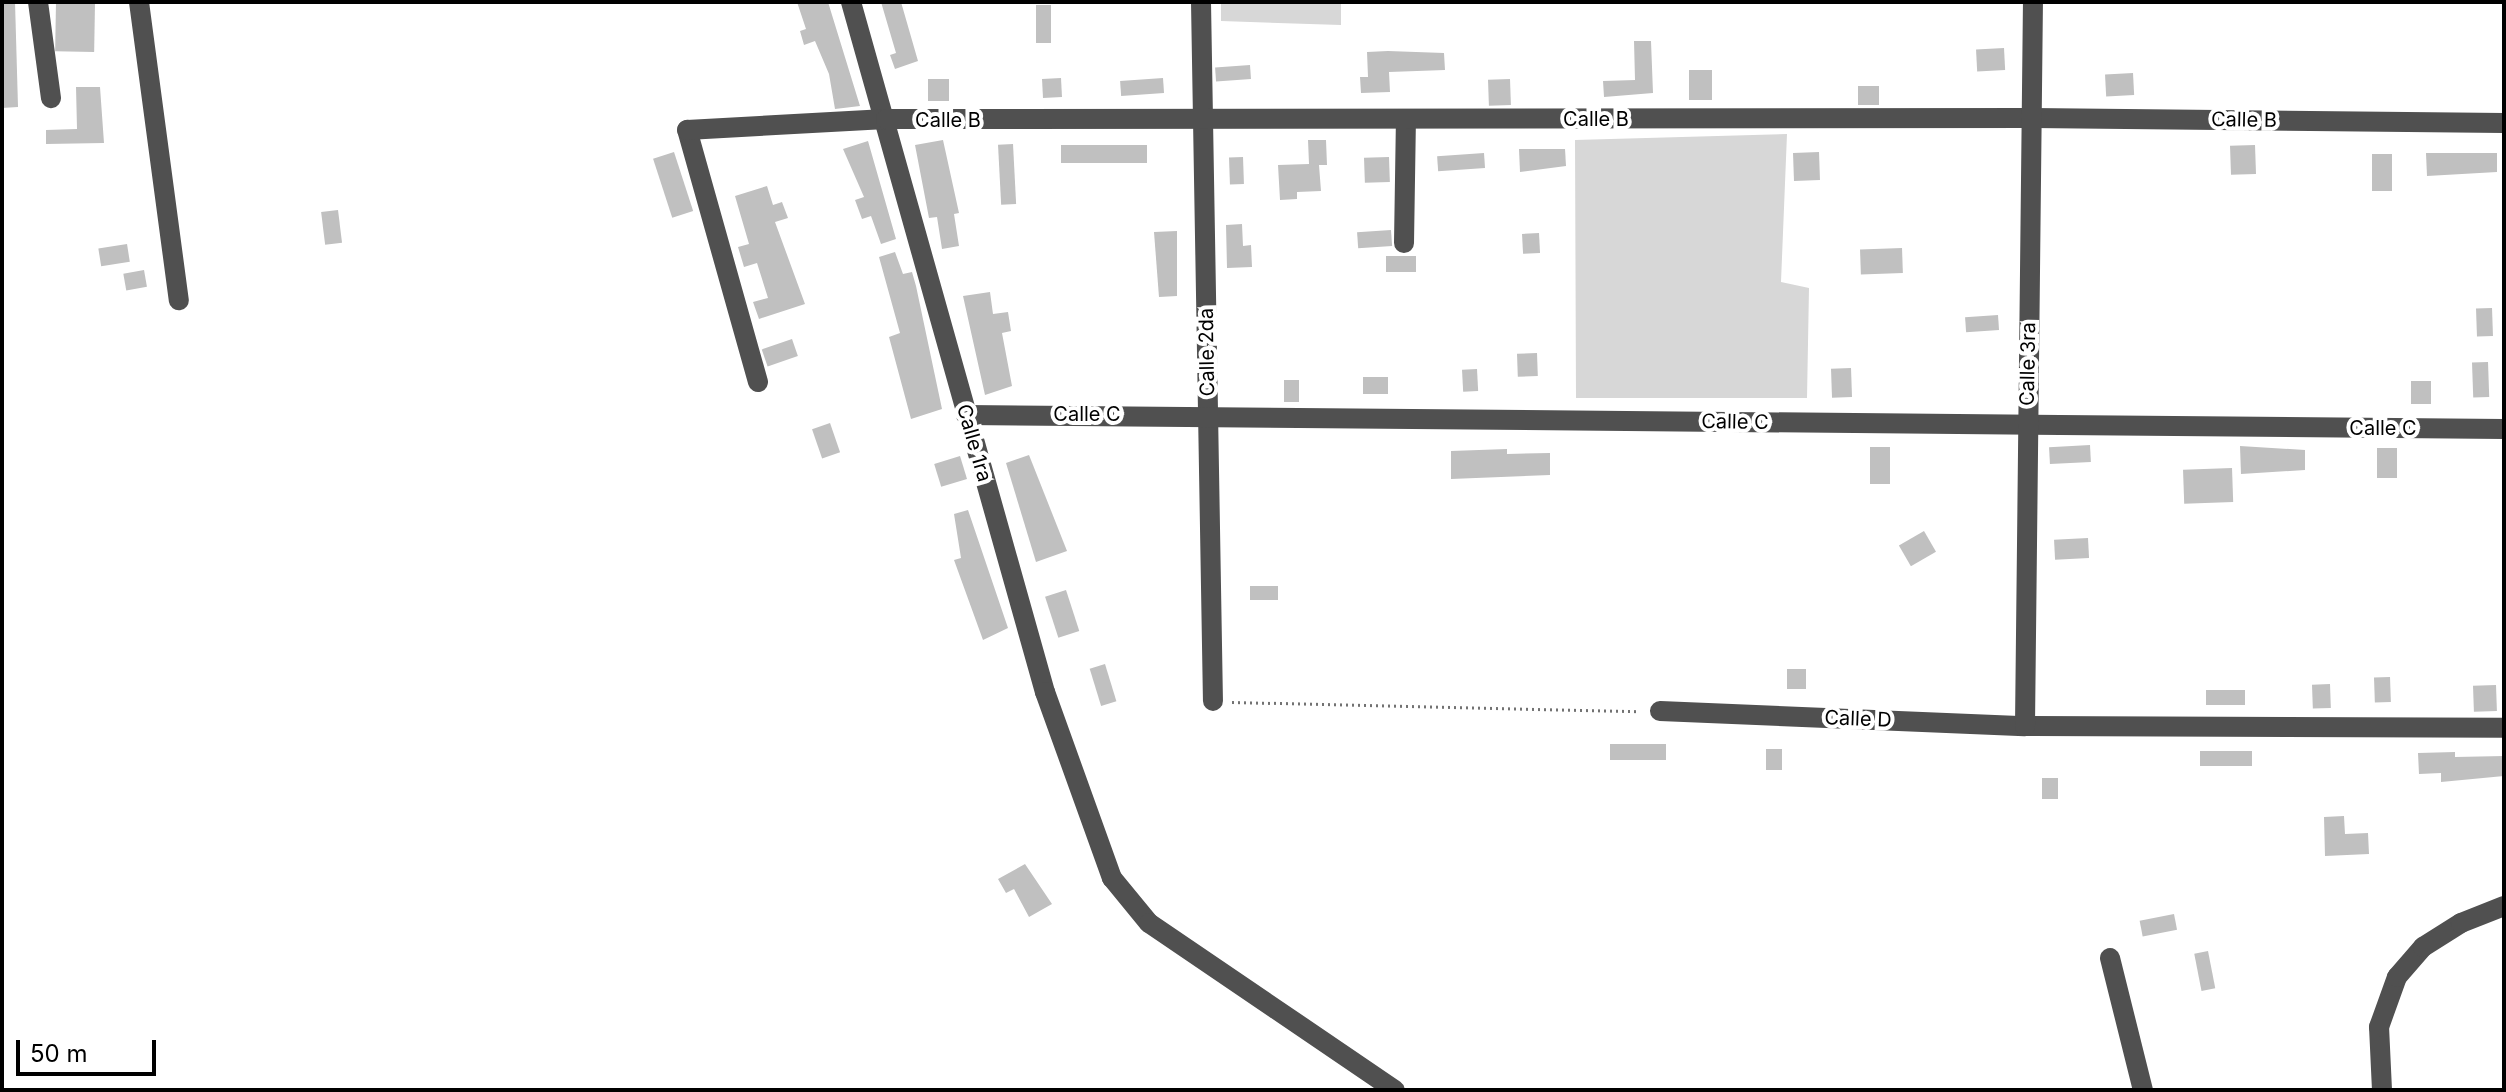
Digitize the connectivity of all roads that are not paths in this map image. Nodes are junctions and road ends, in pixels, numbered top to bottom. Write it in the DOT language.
graph roads {
  1 [pos="38,2"];
  2 [pos="139,2"];
  3 [pos="851,2"];
  4 [pos="1201,2"];
  5 [pos="2033,2"];
  6 [pos="51,98"];
  7 [pos="2033,118"];
  8 [pos="886,119"];
  9 [pos="1406,120"];
  10 [pos="1202,121"];
  11 [pos="2504,123"];
  12 [pos="1404,243"];
  13 [pos="179,300"];
  14 [pos="758,382"];
  15 [pos="1208,414"];
  16 [pos="966,415"];
  17 [pos="2027,426"];
  18 [pos="2504,429"];
  19 [pos="1213,701"];
  20 [pos="1660,711"];
  21 [pos="2025,726"];
  22 [pos="2504,728"];
  23 [pos="2504,906"];
  24 [pos="2110,958"];
  25 [pos="1395,1090"];
  26 [pos="2143,1090"];
  27 [pos="2382,1090"];
  1 -- 6 [label="street"];
  2 -- 13 [label="street"];
  3 -- 8 [label="street, Calle 1ra"];
  4 -- 10 [label="street, Calle 2da"];
  5 -- 7 [label="street, Calle 3ra"];
  7 -- 9 [label="street, Calle B"];
  7 -- 11 [label="street, Calle B"];
  7 -- 17 [label="street, Calle 3ra"];
  8 -- 10 [label="street, Calle B"];
  8 -- 14 [label="street, Calle B"];
  8 -- 16 [label="street, Calle 1ra"];
  9 -- 10 [label="street, Calle B"];
  9 -- 12 [label="street"];
  10 -- 15 [label="street, Calle 2da"];
  15 -- 16 [label="street, Calle C"];
  15 -- 17 [label="street, Calle C"];
  15 -- 19 [label="street, Calle 2da"];
  16 -- 25 [label="street, Calle 1ra"];
  17 -- 18 [label="street, Calle C"];
  17 -- 21 [label="street, Calle 3ra"];
  20 -- 21 [label="street, Calle D"];
  21 -- 22 [label="street, Calle D"];
  23 -- 27 [label="street"];
  24 -- 26 [label="street"];
}
